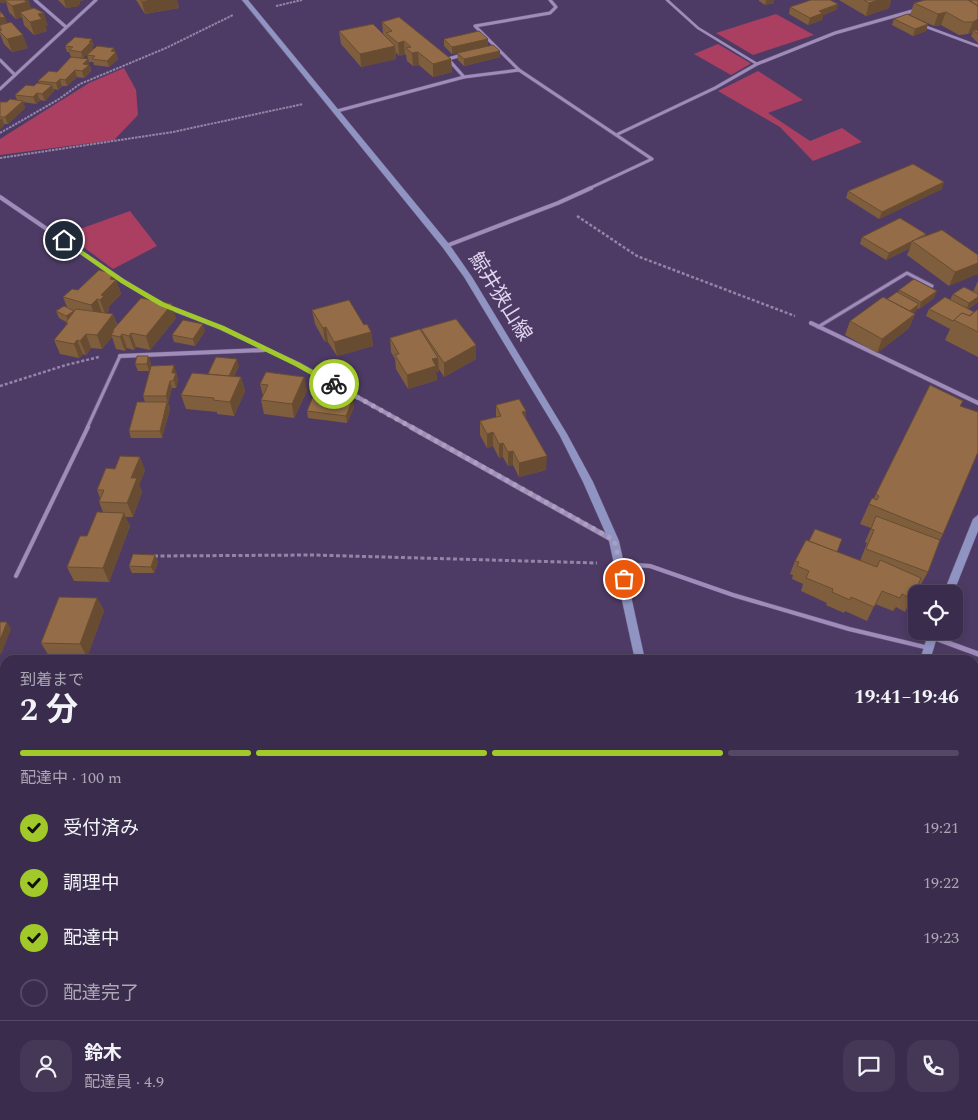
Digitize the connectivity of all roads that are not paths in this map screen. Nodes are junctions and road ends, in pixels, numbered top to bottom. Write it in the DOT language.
graph roads {
  1 [pos="35,0"];
  2 [pos="96,0"];
  3 [pos="244,0"];
  4 [pos="550,0"];
  5 [pos="667,0"];
  6 [pos="917,10"];
  7 [pos="899,15"];
  8 [pos="907,19"];
  9 [pos="916,22"];
  10 [pos="66,27"];
  11 [pos="978,46"];
  12 [pos="496,47"];
  13 [pos="486,50"];
  14 [pos="467,54"];
  15 [pos="0,60"];
  16 [pos="758,64"];
  17 [pos="518,70"];
  18 [pos="15,75"];
  19 [pos="464,77"];
  20 [pos="0,89"];
  21 [pos="337,111"];
  22 [pos="618,134"];
  23 [pos="0,197"];
  24 [pos="446,246"];
  25 [pos="932,286"];
  26 [pos="811,323"];
  27 [pos="818,326"];
  28 [pos="268,350"];
  29 [pos="120,356"];
  30 [pos="978,403"];
  31 [pos="978,518"];
  32 [pos="614,540"];
  33 [pos="620,564"];
  34 [pos="16,576"];
  35 [pos="952,585"];
  36 [pos="908,636"];
  37 [pos="932,640"];
  38 [pos="935,640"];
  39 [pos="978,654"];
  40 [pos="639,655"];
  41 [pos="927,655"];
  1 -- 10 [label="street"];
  2 -- 10 [label="street"];
  3 -- 21 [label="main road, 鯨井狭山線"];
  4 -- 12 [label="street"];
  5 -- 16 [label="lane"];
  6 -- 7 [label="street"];
  7 -- 8 [label="lane"];
  7 -- 16 [label="street"];
  9 -- 11 [label="lane"];
  10 -- 18 [label="street"];
  12 -- 13 [label="street"];
  12 -- 17 [label="street"];
  14 -- 19 [label="street"];
  15 -- 18 [label="street"];
  16 -- 22 [label="street"];
  17 -- 19 [label="street"];
  17 -- 22 [label="street"];
  18 -- 20 [label="street"];
  19 -- 21 [label="street"];
  21 -- 24 [label="main road, 鯨井狭山線"];
  22 -- 24 [label="street"];
  23 -- 28 [label="street"];
  24 -- 32 [label="main road, 鯨井狭山線"];
  25 -- 27 [label="lane"];
  26 -- 27 [label="street"];
  27 -- 30 [label="street"];
  28 -- 29 [label="street"];
  28 -- 32 [label="street"];
  29 -- 34 [label="lane"];
  31 -- 35 [label="main road"];
  32 -- 33 [label="main road, 鯨井狭山線"];
  33 -- 36 [label="lane"];
  33 -- 40 [label="main road, 鯨井狭山線"];
  37 -- 41 [label="main road"];
  38 -- 39 [label="street"];
}
